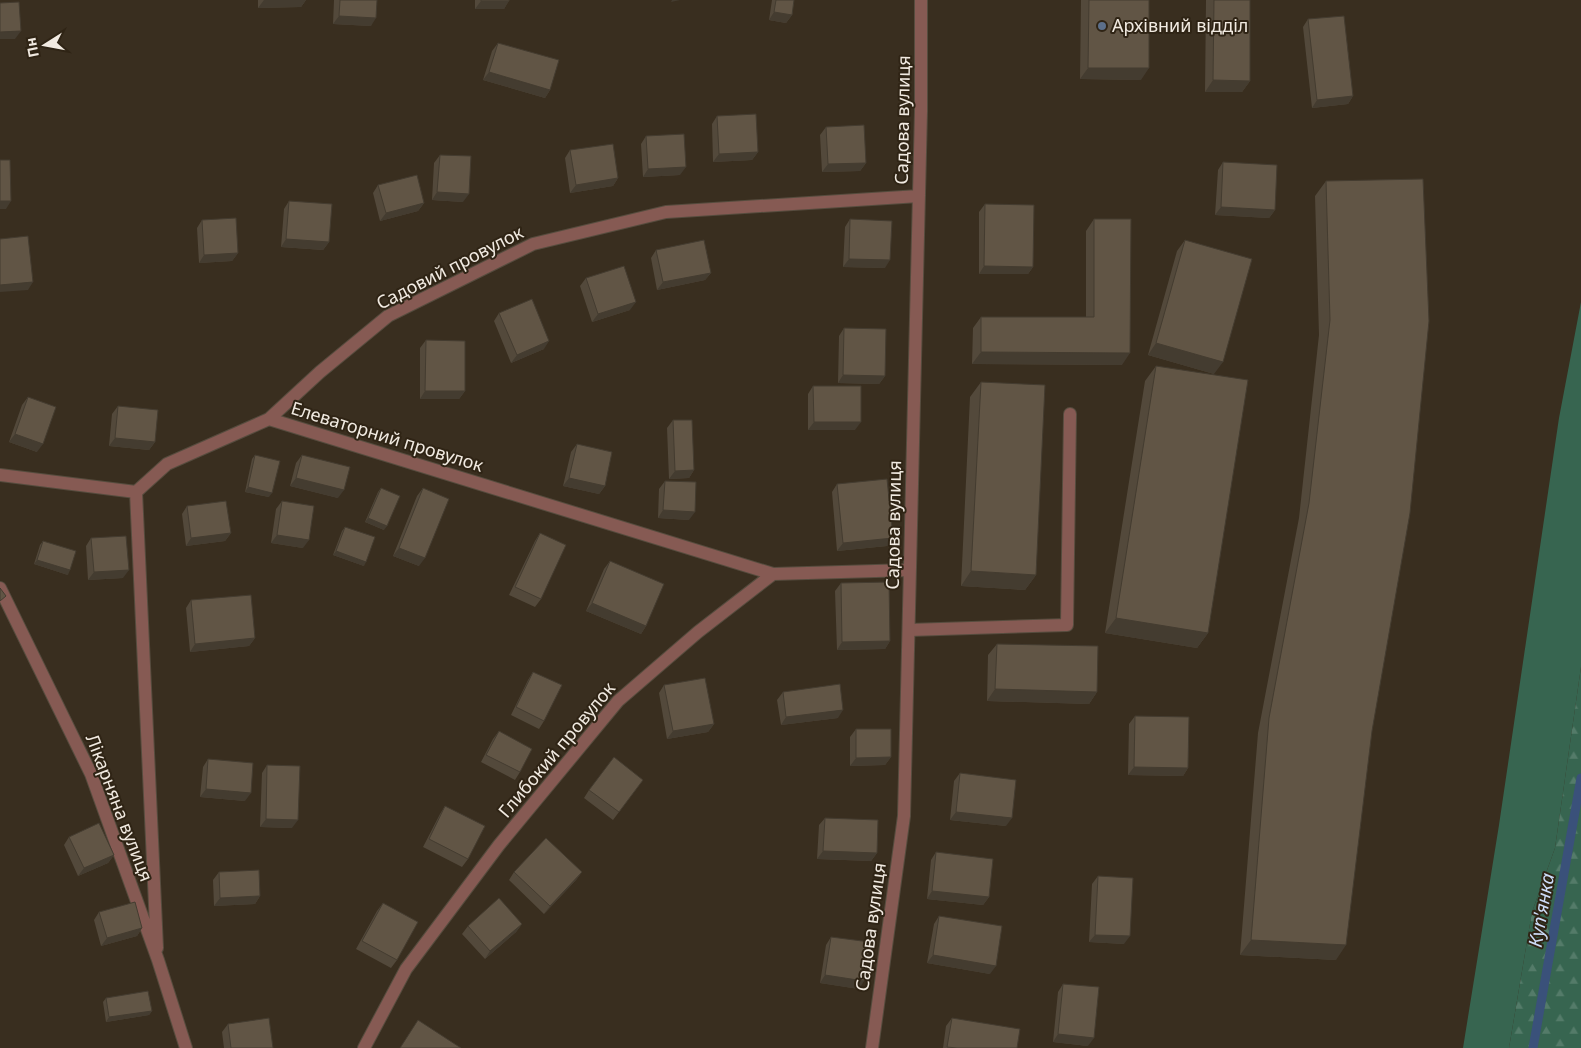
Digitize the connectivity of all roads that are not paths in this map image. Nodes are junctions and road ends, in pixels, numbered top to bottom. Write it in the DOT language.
graph roads {
  1 [pos="921,0"];
  2 [pos="919,196"];
  3 [pos="1070,414"];
  4 [pos="269,419"];
  5 [pos="0,475"];
  6 [pos="136,492"];
  7 [pos="910,570"];
  8 [pos="772,574"];
  9 [pos="0,588"];
  10 [pos="909,630"];
  11 [pos="158,960"];
  12 [pos="186,1048"];
  13 [pos="364,1048"];
  14 [pos="872,1048"];
  1 -- 2 [label="street, Садова вулиця"];
  2 -- 4 [label="street, Садовий провулок"];
  2 -- 7 [label="street, Садова вулиця"];
  3 -- 10 [label="street"];
  4 -- 6 [label="street, Елеваторний провулок"];
  4 -- 8 [label="street, Елеваторний провулок"];
  5 -- 6 [label="street"];
  6 -- 11 [label="street"];
  7 -- 8 [label="street"];
  7 -- 10 [label="street, Садова вулиця"];
  8 -- 13 [label="street, Глибокий провулок"];
  9 -- 11 [label="street, Лікарняна вулиця"];
  10 -- 14 [label="street, Садова вулиця"];
  11 -- 12 [label="street, Лікарняна вулиця"];
}
